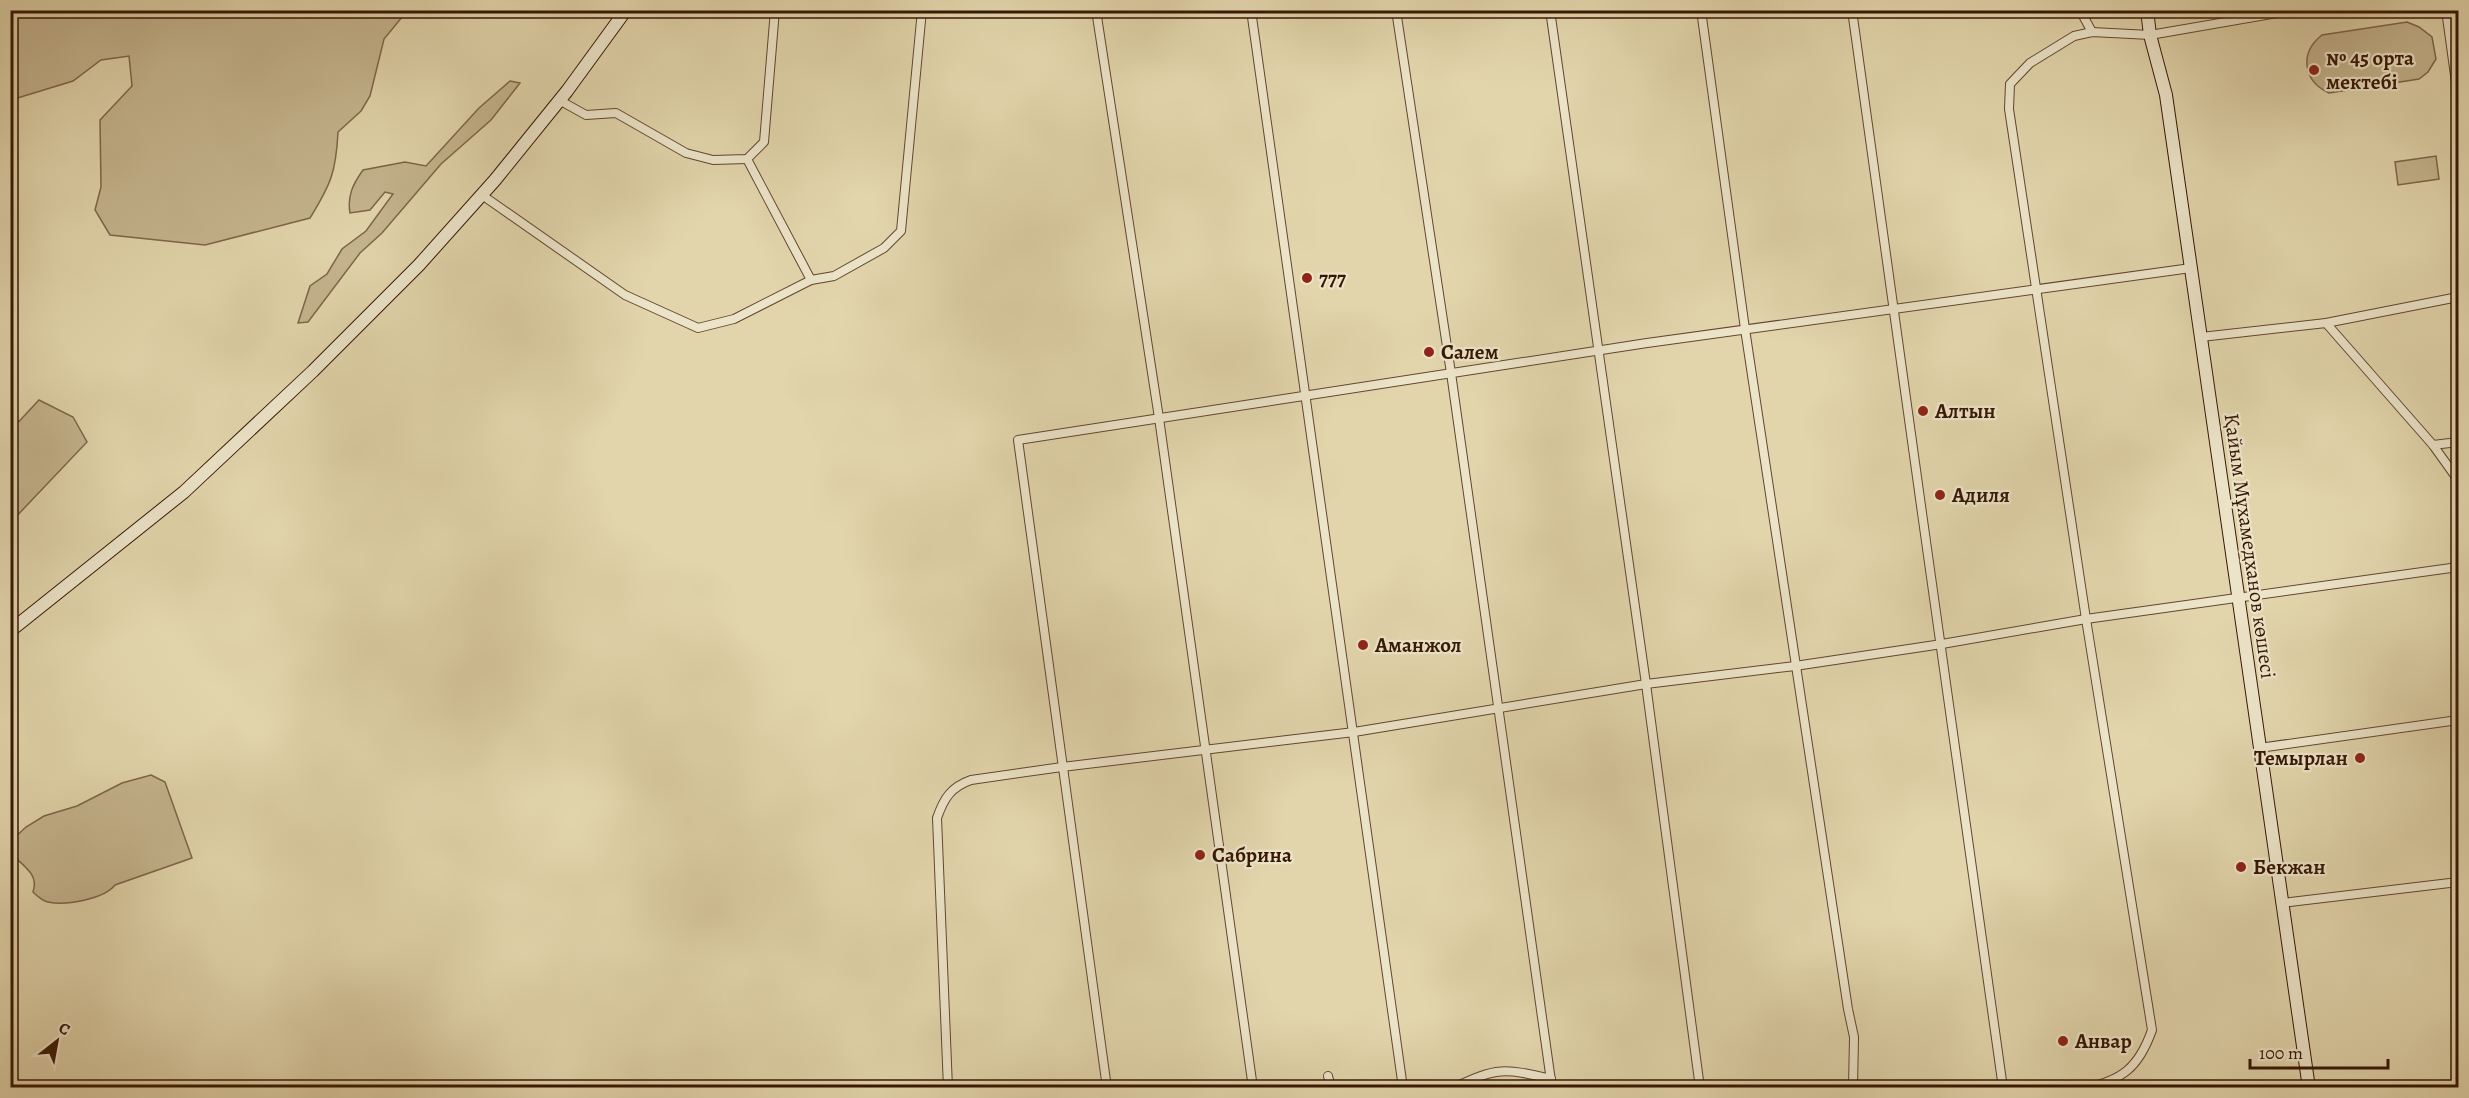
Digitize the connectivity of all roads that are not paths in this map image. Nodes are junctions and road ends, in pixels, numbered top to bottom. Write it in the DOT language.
graph roads {
  1 [pos="626,10"];
  2 [pos="775,10"];
  3 [pos="922,10"];
  4 [pos="1096,10"];
  5 [pos="1251,10"];
  6 [pos="1396,10"];
  7 [pos="1550,10"];
  8 [pos="1701,10"];
  9 [pos="1852,10"];
  10 [pos="2080,10"];
  11 [pos="2146,10"];
  12 [pos="2295,10"];
  13 [pos="2446,10"];
  14 [pos="2092,32"];
  15 [pos="2150,35"];
  16 [pos="2458,97"];
  17 [pos="559,100"];
  18 [pos="747,159"];
  19 [pos="482,195"];
  20 [pos="2191,268"];
  21 [pos="811,280"];
  22 [pos="2035,289"];
  23 [pos="2458,297"];
  24 [pos="1892,309"];
  25 [pos="2326,323"];
  26 [pos="1745,329"];
  27 [pos="2201,337"];
  28 [pos="1598,350"];
  29 [pos="1451,373"];
  30 [pos="1305,396"];
  31 [pos="1159,418"];
  32 [pos="2458,442"];
  33 [pos="2433,445"];
  34 [pos="2458,480"];
  35 [pos="2458,567"];
  36 [pos="2238,598"];
  37 [pos="2086,619"];
  38 [pos="10,631"];
  39 [pos="1942,644"];
  40 [pos="1795,666"];
  41 [pos="1646,684"];
  42 [pos="1500,709"];
  43 [pos="2458,720"];
  44 [pos="1354,732"];
  45 [pos="2259,748"];
  46 [pos="1207,750"];
  47 [pos="1062,767"];
  48 [pos="2458,882"];
  49 [pos="2282,903"];
  50 [pos="1328,1076"];
  51 [pos="1551,1083"];
  52 [pos="948,1088"];
  53 [pos="1107,1088"];
  54 [pos="1253,1088"];
  55 [pos="1331,1088"];
  56 [pos="1403,1088"];
  57 [pos="1453,1088"];
  58 [pos="1700,1088"];
  59 [pos="1853,1088"];
  60 [pos="2003,1088"];
  61 [pos="2084,1088"];
  62 [pos="2309,1088"];
  1 -- 17 [label="street"];
  2 -- 18 [label="street"];
  3 -- 21 [label="street"];
  4 -- 31 [label="street"];
  5 -- 30 [label="street"];
  6 -- 29 [label="street"];
  7 -- 28 [label="street"];
  8 -- 26 [label="street"];
  9 -- 24 [label="street"];
  10 -- 14 [label="street"];
  11 -- 15 [label="street, Қайым Мұхамедханов көшесі"];
  12 -- 15 [label="street"];
  13 -- 16 [label="street"];
  14 -- 15 [label="street"];
  14 -- 22 [label="street"];
  15 -- 20 [label="street, Қайым Мұхамедханов көшесі"];
  17 -- 18 [label="street"];
  17 -- 19 [label="street"];
  18 -- 21 [label="street"];
  19 -- 21 [label="street"];
  19 -- 38 [label="street"];
  20 -- 22 [label="street"];
  20 -- 27 [label="street, Қайым Мұхамедханов көшесі"];
  22 -- 24 [label="street"];
  22 -- 37 [label="street"];
  23 -- 25 [label="street"];
  24 -- 26 [label="street"];
  24 -- 39 [label="street"];
  25 -- 27 [label="street"];
  25 -- 33 [label="street"];
  26 -- 28 [label="street"];
  26 -- 40 [label="street"];
  27 -- 36 [label="street, Қайым Мұхамедханов көшесі"];
  28 -- 29 [label="street"];
  28 -- 41 [label="street"];
  29 -- 30 [label="street"];
  29 -- 42 [label="street"];
  30 -- 31 [label="street"];
  30 -- 44 [label="street"];
  31 -- 46 [label="street"];
  31 -- 47 [label="street"];
  32 -- 33 [label="street"];
  33 -- 34 [label="street"];
  35 -- 36 [label="street"];
  36 -- 37 [label="street"];
  36 -- 45 [label="street, Қайым Мұхамедханов көшесі"];
  37 -- 39 [label="street"];
  37 -- 61 [label="street"];
  39 -- 40 [label="street"];
  39 -- 60 [label="street"];
  40 -- 41 [label="street"];
  40 -- 59 [label="street"];
  41 -- 42 [label="street"];
  41 -- 58 [label="street"];
  42 -- 44 [label="street"];
  42 -- 51 [label="street"];
  43 -- 45 [label="street"];
  44 -- 46 [label="street"];
  44 -- 56 [label="street"];
  45 -- 49 [label="street, Қайым Мұхамедханов көшесі"];
  46 -- 47 [label="street"];
  46 -- 54 [label="street"];
  47 -- 52 [label="street"];
  47 -- 53 [label="street"];
  48 -- 49 [label="street"];
  49 -- 62 [label="street, Қайым Мұхамедханов көшесі"];
  50 -- 55 [label="street"];
  51 -- 57 [label="street"];
}
